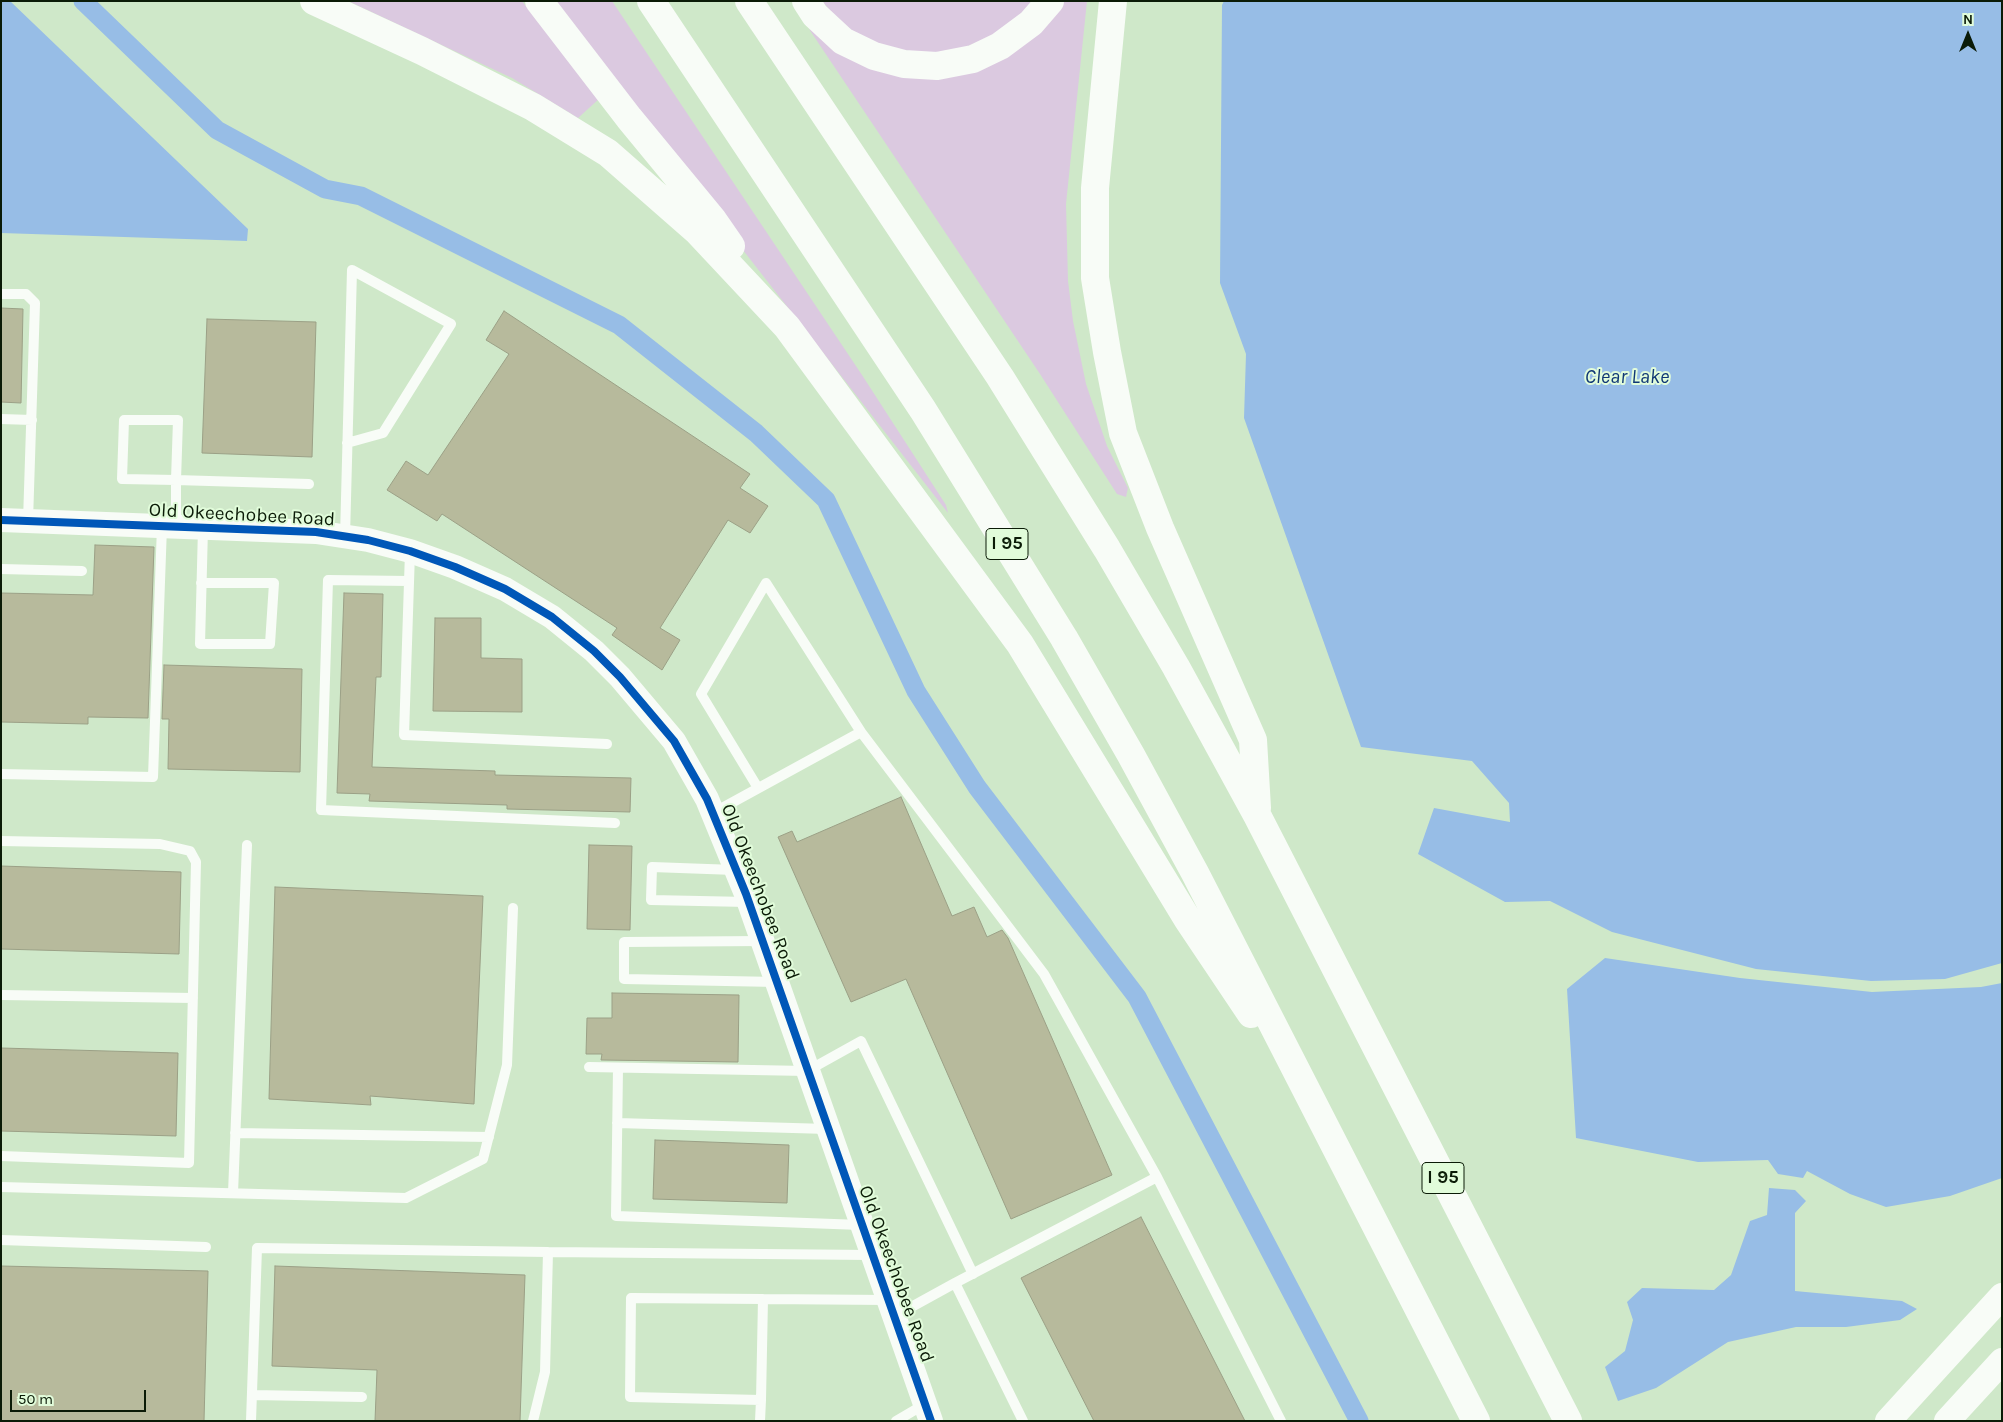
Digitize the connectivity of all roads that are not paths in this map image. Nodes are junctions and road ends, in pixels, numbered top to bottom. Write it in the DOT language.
graph roads {
  1 [pos="314,1"];
  2 [pos="539,1"];
  3 [pos="651,1"];
  4 [pos="748,1"];
  5 [pos="806,1"];
  6 [pos="1050,1"];
  7 [pos="1114,1"];
  8 [pos="1,294"];
  9 [pos="786,327"];
  10 [pos="1,420"];
  11 [pos="32,420"];
  12 [pos="347,443"];
  13 [pos="176,480"];
  14 [pos="309,484"];
  15 [pos="1,520"];
  16 [pos="28,521"];
  17 [pos="169,526"];
  18 [pos="203,528"];
  19 [pos="345,537"];
  20 [pos="410,551"];
  21 [pos="1,569"];
  22 [pos="82,571"];
  23 [pos="409,581"];
  24 [pos="201,583"];
  25 [pos="861,732"];
  26 [pos="607,744"];
  27 [pos="1,774"];
  28 [pos="758,788"];
  29 [pos="713,813"];
  30 [pos="1258,817"];
  31 [pos="615,823"];
  32 [pos="1,841"];
  33 [pos="247,845"];
  34 [pos="736,870"];
  35 [pos="749,902"];
  36 [pos="513,908"];
  37 [pos="763,941"];
  38 [pos="777,982"];
  39 [pos="1,995"];
  40 [pos="193,998"];
  41 [pos="589,1068"];
  42 [pos="618,1068"];
  43 [pos="807,1071"];
  44 [pos="1320,1114"];
  45 [pos="617,1123"];
  46 [pos="828,1129"];
  47 [pos="235,1133"];
  48 [pos="489,1137"];
  49 [pos="1,1156"];
  50 [pos="1157,1177"];
  51 [pos="1,1187"];
  52 [pos="232,1193"];
  53 [pos="861,1225"];
  54 [pos="1,1240"];
  55 [pos="206,1247"];
  56 [pos="548,1252"];
  57 [pos="871,1255"];
  58 [pos="973,1274"];
  59 [pos="955,1283"];
  60 [pos="2002,1296"];
  61 [pos="763,1299"];
  62 [pos="890,1308"];
  63 [pos="2002,1361"];
  64 [pos="252,1395"];
  65 [pos="362,1397"];
  66 [pos="761,1400"];
  67 [pos="928,1412"];
  68 [pos="251,1421"];
  69 [pos="532,1421"];
  70 [pos="760,1421"];
  71 [pos="896,1421"];
  72 [pos="1023,1421"];
  73 [pos="1281,1421"];
  74 [pos="1476,1421"];
  75 [pos="1568,1421"];
  76 [pos="1888,1421"];
  77 [pos="1947,1421"];
  1 -- 9 [label="highway"];
  2 -- 9 [label="highway"];
  3 -- 44 [label="highway, I 95"];
  4 -- 30 [label="highway, I 95"];
  5 -- 6 [label="highway"];
  7 -- 30 [label="highway"];
  8 -- 11 [label="lane"];
  9 -- 44 [label="highway"];
  10 -- 11 [label="lane"];
  11 -- 16 [label="lane"];
  12 -- 12 [label="lane"];
  12 -- 19 [label="lane"];
  13 -- 13 [label="lane"];
  13 -- 14 [label="lane"];
  13 -- 17 [label="lane"];
  15 -- 16 [label="street, Old Okeechobee Road"];
  16 -- 17 [label="street, Old Okeechobee Road"];
  17 -- 18 [label="street, Old Okeechobee Road"];
  17 -- 27 [label="lane"];
  18 -- 19 [label="street, Old Okeechobee Road"];
  18 -- 24 [label="lane"];
  19 -- 20 [label="street, Old Okeechobee Road"];
  20 -- 23 [label="lane"];
  20 -- 29 [label="street, Old Okeechobee Road"];
  21 -- 22 [label="lane"];
  23 -- 26 [label="lane"];
  23 -- 31 [label="lane"];
  24 -- 24 [label="lane"];
  25 -- 28 [label="lane"];
  25 -- 28 [label="lane"];
  25 -- 50 [label="lane"];
  28 -- 29 [label="lane"];
  29 -- 34 [label="street, Old Okeechobee Road"];
  30 -- 75 [label="highway, I 95"];
  32 -- 40 [label="lane"];
  33 -- 47 [label="lane"];
  34 -- 35 [label="street, Old Okeechobee Road"];
  34 -- 35 [label="lane"];
  35 -- 37 [label="street, Old Okeechobee Road"];
  36 -- 48 [label="lane"];
  37 -- 38 [label="street, Old Okeechobee Road"];
  37 -- 38 [label="lane"];
  38 -- 43 [label="street, Old Okeechobee Road"];
  39 -- 40 [label="lane"];
  40 -- 49 [label="lane"];
  41 -- 42 [label="lane"];
  42 -- 43 [label="lane"];
  42 -- 45 [label="lane"];
  43 -- 46 [label="street, Old Okeechobee Road"];
  43 -- 58 [label="lane"];
  44 -- 74 [label="highway, I 95"];
  45 -- 46 [label="lane"];
  45 -- 53 [label="lane"];
  46 -- 53 [label="street, Old Okeechobee Road"];
  47 -- 48 [label="lane"];
  47 -- 52 [label="lane"];
  48 -- 52 [label="lane"];
  50 -- 58 [label="lane"];
  50 -- 73 [label="lane"];
  51 -- 52 [label="lane"];
  53 -- 57 [label="street, Old Okeechobee Road"];
  54 -- 55 [label="lane"];
  56 -- 57 [label="lane"];
  56 -- 64 [label="lane"];
  56 -- 69 [label="lane"];
  57 -- 62 [label="street, Old Okeechobee Road"];
  58 -- 59 [label="lane"];
  59 -- 62 [label="lane"];
  59 -- 72 [label="lane"];
  60 -- 76 [label="main road"];
  61 -- 62 [label="lane"];
  61 -- 66 [label="lane"];
  61 -- 66 [label="lane"];
  62 -- 67 [label="street, Old Okeechobee Road"];
  63 -- 77 [label="main road"];
  64 -- 65 [label="lane"];
  64 -- 68 [label="lane"];
  66 -- 70 [label="lane"];
  67 -- 71 [label="lane"];
}
